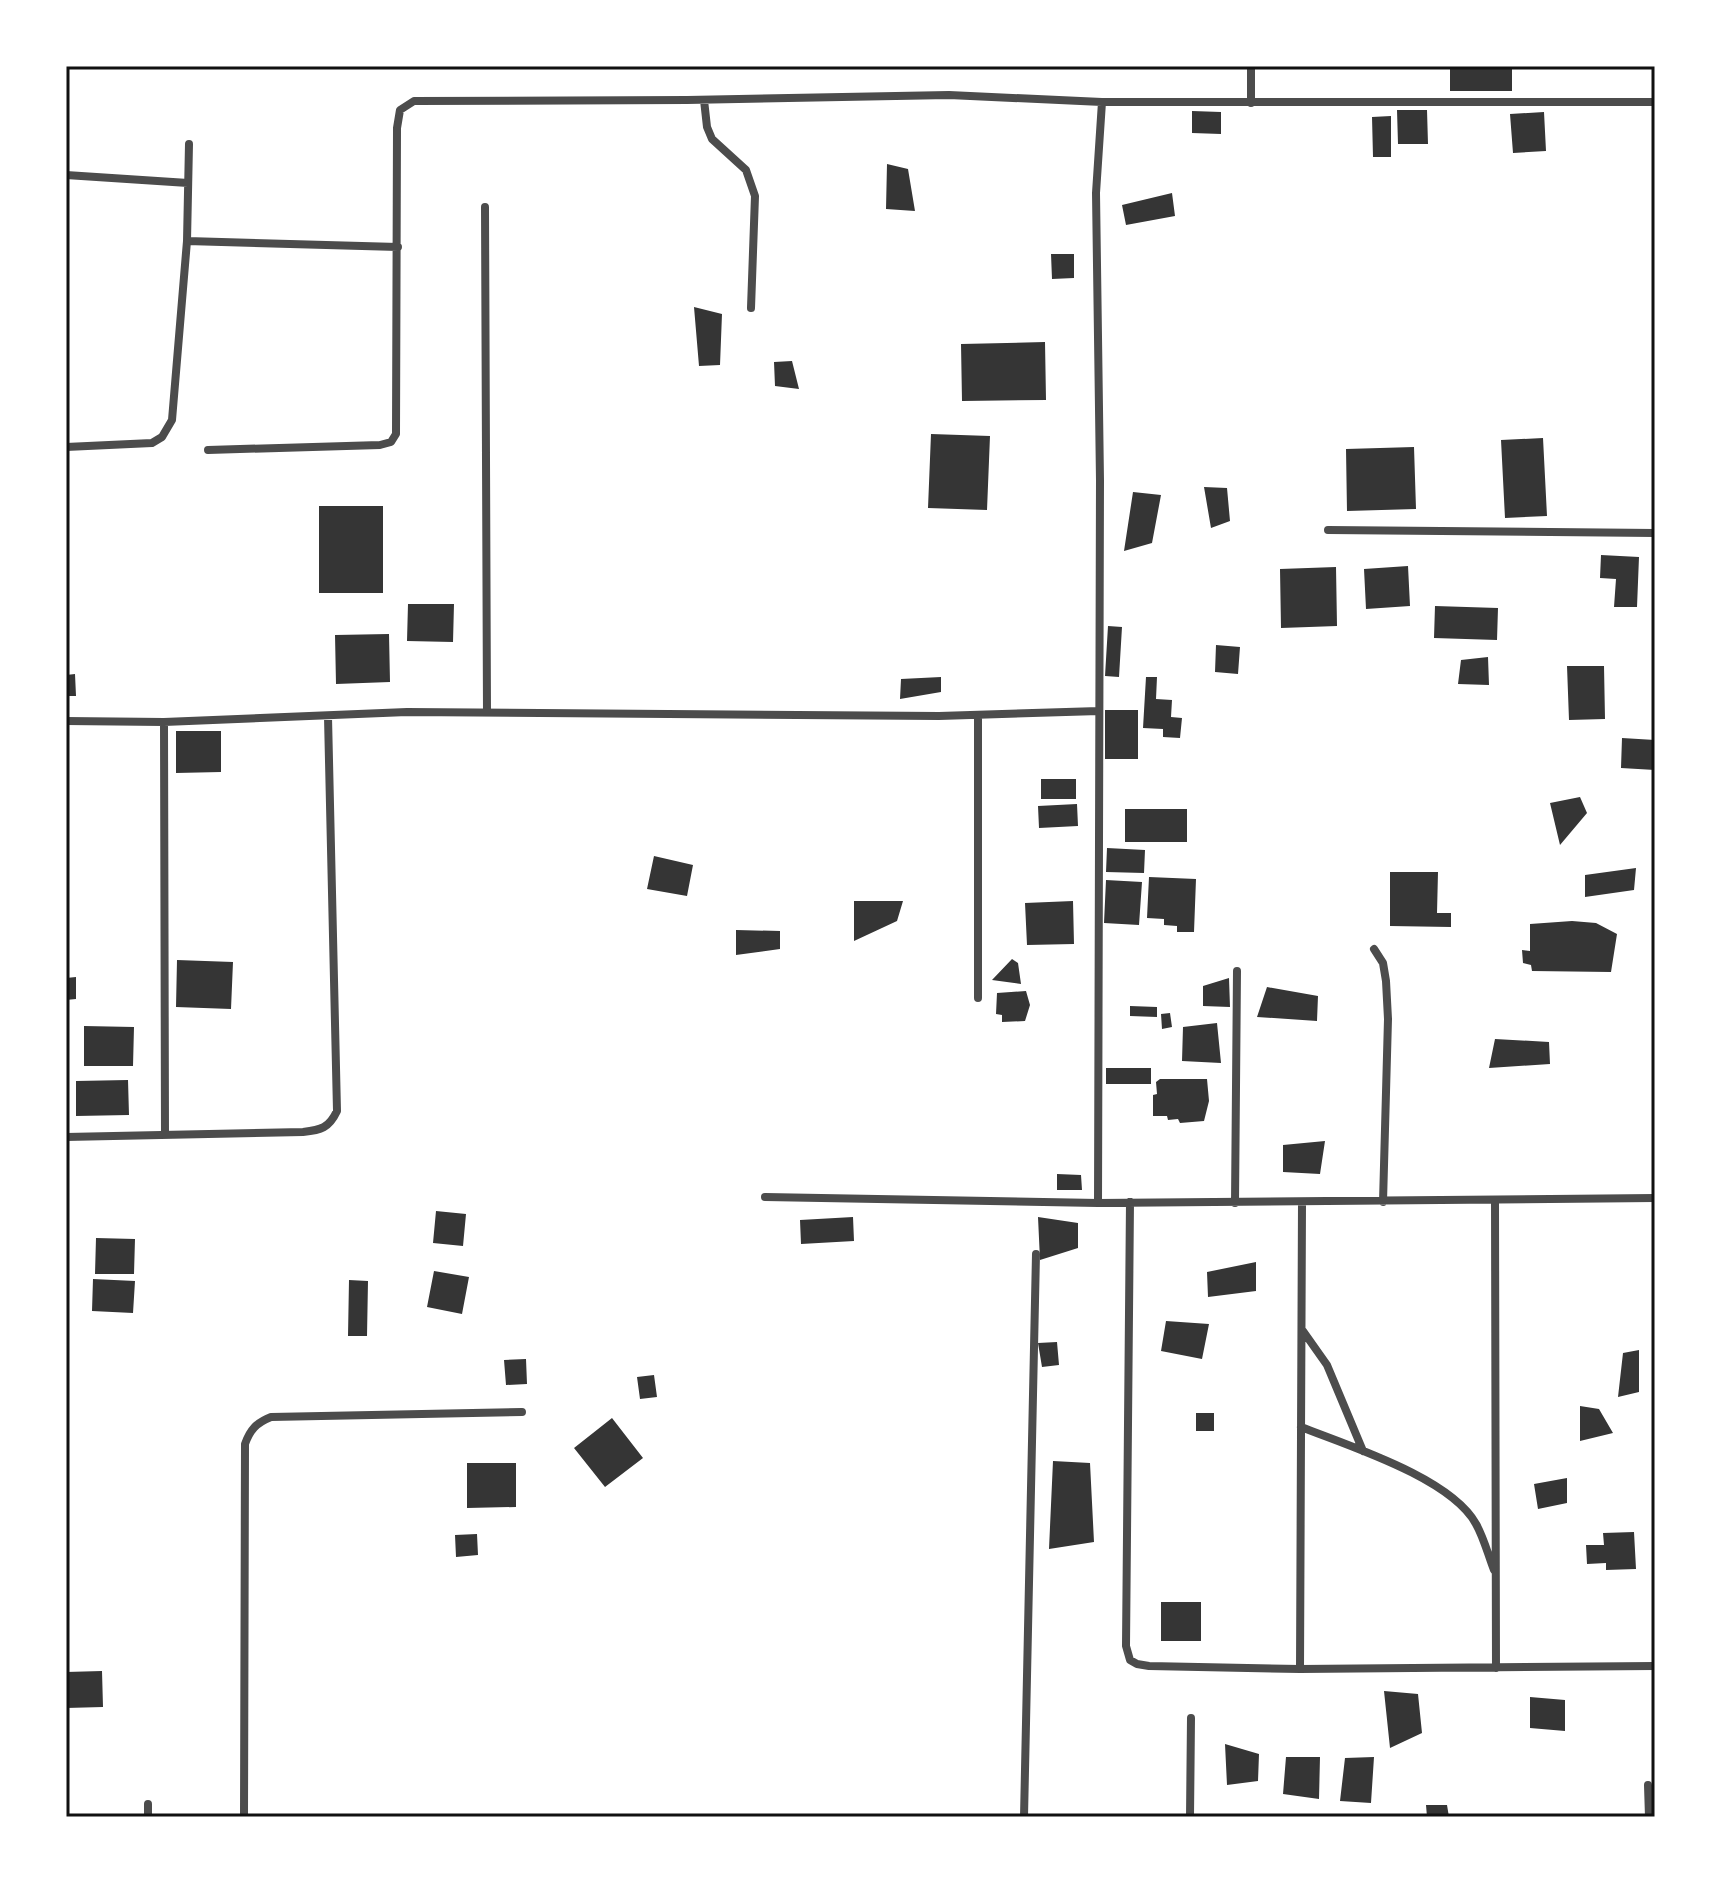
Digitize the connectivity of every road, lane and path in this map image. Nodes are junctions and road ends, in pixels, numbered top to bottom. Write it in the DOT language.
graph roads {
  1 [pos="1251,66"];
  2 [pos="704,100"];
  3 [pos="1102,102"];
  4 [pos="1655,102"];
  5 [pos="1251,103"];
  6 [pos="189,144"];
  7 [pos="66,175"];
  8 [pos="188,183"];
  9 [pos="485,207"];
  10 [pos="187,241"];
  11 [pos="398,247"];
  12 [pos="751,308"];
  13 [pos="66,447"];
  14 [pos="208,450"];
  15 [pos="1328,530"];
  16 [pos="1655,533"];
  17 [pos="1099,711"];
  18 [pos="487,712"];
  19 [pos="978,715"];
  20 [pos="328,717"];
  21 [pos="66,721"];
  22 [pos="164,722"];
  23 [pos="1374,949"];
  24 [pos="1237,971"];
  25 [pos="978,998"];
  26 [pos="165,1135"];
  27 [pos="66,1137"];
  28 [pos="765,1197"];
  29 [pos="1655,1198"];
  30 [pos="1495,1200"];
  31 [pos="1130,1202"];
  32 [pos="1383,1202"];
  33 [pos="1098,1203"];
  34 [pos="1235,1203"];
  35 [pos="1302,1203"];
  36 [pos="1036,1254"];
  37 [pos="1302,1329"];
  38 [pos="522,1412"];
  39 [pos="1301,1427"];
  40 [pos="1363,1451"];
  41 [pos="1496,1575"];
  42 [pos="1655,1666"];
  43 [pos="1496,1668"];
  44 [pos="1300,1669"];
  45 [pos="1191,1718"];
  46 [pos="1648,1785"];
  47 [pos="148,1804"];
  48 [pos="148,1817"];
  49 [pos="244,1817"];
  50 [pos="1024,1817"];
  51 [pos="1190,1817"];
  52 [pos="1649,1817"];
  1 -- 5 [label="street"];
  2 -- 3 [label="street"];
  2 -- 11 [label="street"];
  2 -- 12 [label="street"];
  3 -- 5 [label="street"];
  3 -- 17 [label="street"];
  4 -- 5 [label="street"];
  6 -- 8 [label="street"];
  7 -- 8 [label="street"];
  8 -- 10 [label="street"];
  9 -- 18 [label="street"];
  10 -- 11 [label="street"];
  10 -- 13 [label="street"];
  11 -- 14 [label="street"];
  15 -- 16 [label="street"];
  17 -- 19 [label="street"];
  17 -- 33 [label="street"];
  18 -- 19 [label="street"];
  18 -- 20 [label="street"];
  19 -- 25 [label="street"];
  20 -- 22 [label="street"];
  20 -- 26 [label="street"];
  21 -- 22 [label="street"];
  22 -- 26 [label="street"];
  23 -- 32 [label="street"];
  24 -- 34 [label="street"];
  26 -- 27 [label="street"];
  28 -- 33 [label="street"];
  29 -- 30 [label="street"];
  30 -- 32 [label="street"];
  30 -- 41 [label="street"];
  31 -- 33 [label="street"];
  31 -- 34 [label="street"];
  31 -- 44 [label="street"];
  32 -- 35 [label="street"];
  34 -- 35 [label="street"];
  35 -- 37 [label="street"];
  36 -- 50 [label="street"];
  37 -- 39 [label="street"];
  37 -- 40 [label="street"];
  38 -- 49 [label="street"];
  39 -- 40 [label="street"];
  39 -- 44 [label="street"];
  40 -- 41 [label="street"];
  41 -- 43 [label="street"];
  42 -- 43 [label="street"];
  43 -- 44 [label="street"];
  45 -- 51 [label="street"];
  46 -- 52 [label="street"];
  47 -- 48 [label="street"];
}
